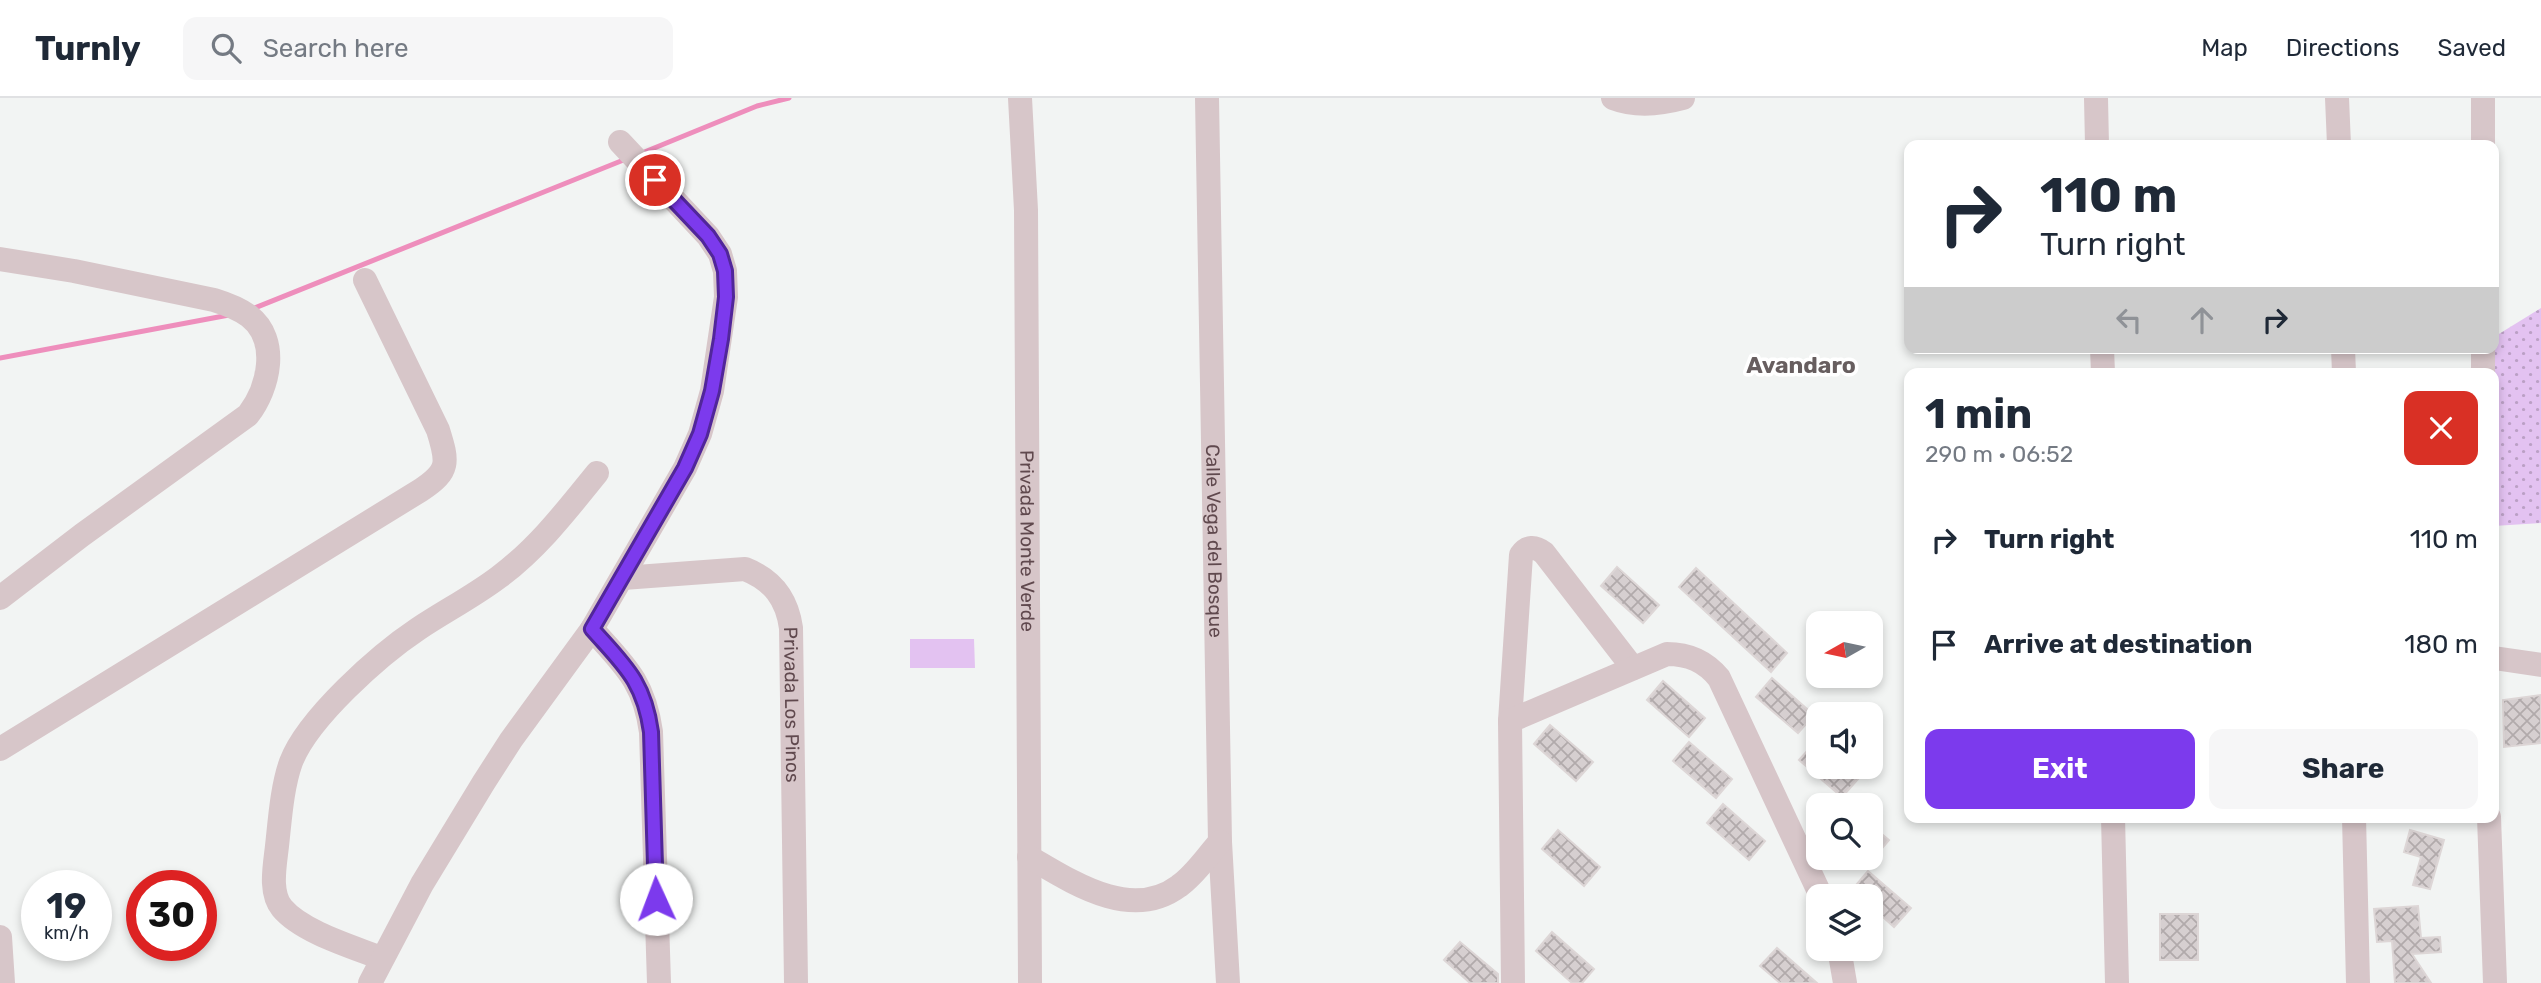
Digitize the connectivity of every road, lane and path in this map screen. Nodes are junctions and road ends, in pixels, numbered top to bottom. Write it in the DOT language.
graph roads {
  1 [pos="1020,98"];
  2 [pos="1207,98"];
  3 [pos="1613,98"];
  4 [pos="1683,98"];
  5 [pos="2096,98"];
  6 [pos="2337,98"];
  7 [pos="2483,98"];
  8 [pos="2097,140"];
  9 [pos="2339,140"];
  10 [pos="2483,140"];
  11 [pos="620,142"];
  12 [pos="0,259"];
  13 [pos="365,280"];
  14 [pos="597,472"];
  15 [pos="623,578"];
  16 [pos="0,598"];
  17 [pos="592,629"];
  18 [pos="2499,659"];
  19 [pos="2541,664"];
  20 [pos="1633,668"];
  21 [pos="1510,720"];
  22 [pos="0,749"];
  23 [pos="2113,823"];
  24 [pos="2354,823"];
  25 [pos="2489,823"];
  26 [pos="1220,842"];
  27 [pos="1029,857"];
  28 [pos="1815,884"];
  29 [pos="0,937"];
  30 [pos="381,958"];
  31 [pos="1841,961"];
  32 [pos="4,983"];
  33 [pos="370,983"];
  34 [pos="659,983"];
  35 [pos="796,983"];
  36 [pos="1031,983"];
  37 [pos="1228,983"];
  38 [pos="1513,983"];
  39 [pos="1845,983"];
  40 [pos="2117,983"];
  41 [pos="2358,983"];
  42 [pos="2495,983"];
  1 -- 27 [label="street, Privada Monte Verde"];
  2 -- 26 [label="street, Calle Vega del Bosque"];
  3 -- 4 [label="street"];
  5 -- 8 [label="street"];
  6 -- 9 [label="street"];
  7 -- 10 [label="street"];
  11 -- 15 [label="street"];
  12 -- 16 [label="street"];
  13 -- 22 [label="street"];
  14 -- 30 [label="street"];
  15 -- 17 [label="street"];
  15 -- 35 [label="street, Privada Los Pinos"];
  17 -- 30 [label="street"];
  17 -- 34 [label="street"];
  18 -- 19 [label="street"];
  20 -- 21 [label="street"];
  20 -- 21 [label="street"];
  20 -- 28 [label="street"];
  21 -- 38 [label="street"];
  23 -- 40 [label="street"];
  24 -- 41 [label="street"];
  25 -- 42 [label="street"];
  26 -- 27 [label="street"];
  26 -- 37 [label="street, Calle Vega del Bosque"];
  27 -- 36 [label="street, Privada Monte Verde"];
  29 -- 32 [label="street"];
  30 -- 33 [label="street"];
  31 -- 39 [label="street"];
}
